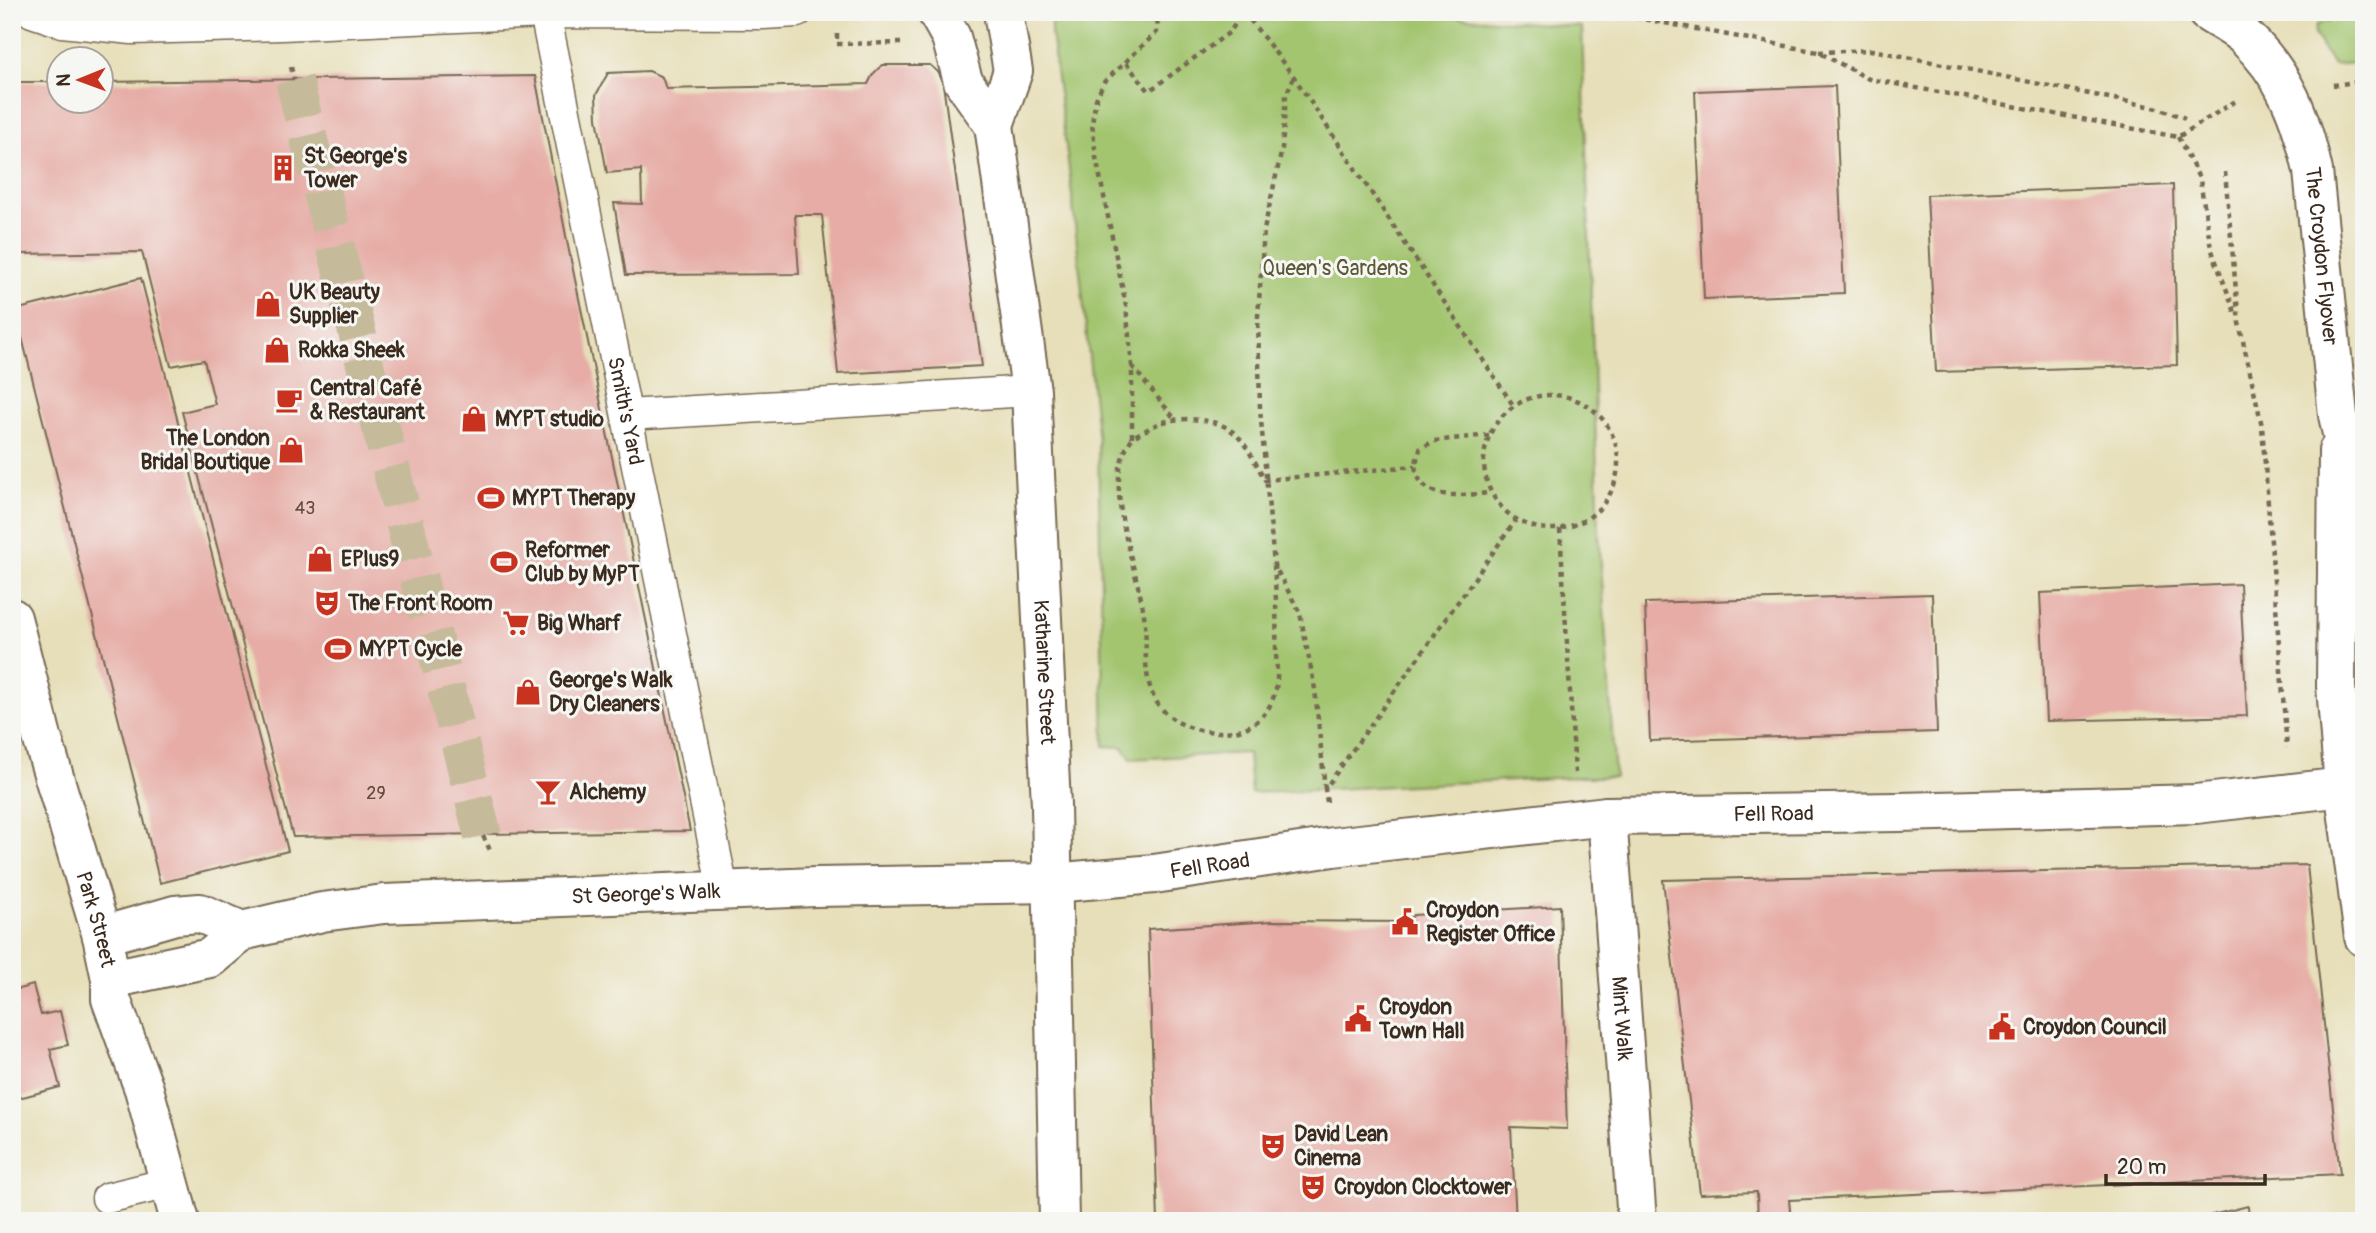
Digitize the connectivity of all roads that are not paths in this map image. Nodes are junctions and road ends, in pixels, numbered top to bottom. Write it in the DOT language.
graph roads {
  1 [pos="32,12"];
  2 [pos="797,12"];
  3 [pos="937,12"];
  4 [pos="1003,12"];
  5 [pos="2207,12"];
  6 [pos="545,13"];
  7 [pos="994,125"];
  8 [pos="1031,391"];
  9 [pos="627,415"];
  10 [pos="2338,415"];
  11 [pos="2364,535"];
  12 [pos="12,618"];
  13 [pos="2344,787"];
  14 [pos="1592,817"];
  15 [pos="1053,883"];
  16 [pos="723,890"];
  17 [pos="242,931"];
  18 [pos="102,936"];
  19 [pos="2364,937"];
  20 [pos="111,979"];
  21 [pos="169,1183"];
  22 [pos="107,1198"];
  23 [pos="180,1221"];
  24 [pos="1059,1221"];
  25 [pos="1637,1221"];
  1 -- 6 [label="lane"];
  2 -- 6 [label="lane"];
  3 -- 7 [label="main road, Katharine Street"];
  4 -- 7 [label="main road, Katharine Street"];
  5 -- 10 [label="main road, The Croydon Flyover"];
  6 -- 9 [label="lane, Smith's Yard"];
  7 -- 8 [label="main road, Katharine Street"];
  8 -- 9 [label="lane"];
  8 -- 15 [label="main road, Katharine Street"];
  9 -- 16 [label="lane, Smith's Yard"];
  10 -- 11 [label="main road, The Croydon Flyover"];
  10 -- 13 [label="main road"];
  12 -- 18 [label="main road, Park Street"];
  13 -- 14 [label="main road, Fell Road"];
  13 -- 19 [label="main road"];
  14 -- 15 [label="main road, Fell Road"];
  14 -- 25 [label="main road, Mint Walk"];
  15 -- 16 [label="main road, St George's Walk"];
  15 -- 24 [label="main road, Katharine Street"];
  16 -- 17 [label="main road, St George's Walk"];
  17 -- 18 [label="main road"];
  17 -- 20 [label="main road, St George's Walk"];
  18 -- 20 [label="main road, Park Street"];
  20 -- 21 [label="main road, Park Street"];
  21 -- 22 [label="lane"];
  21 -- 23 [label="main road, Park Street"];
}
